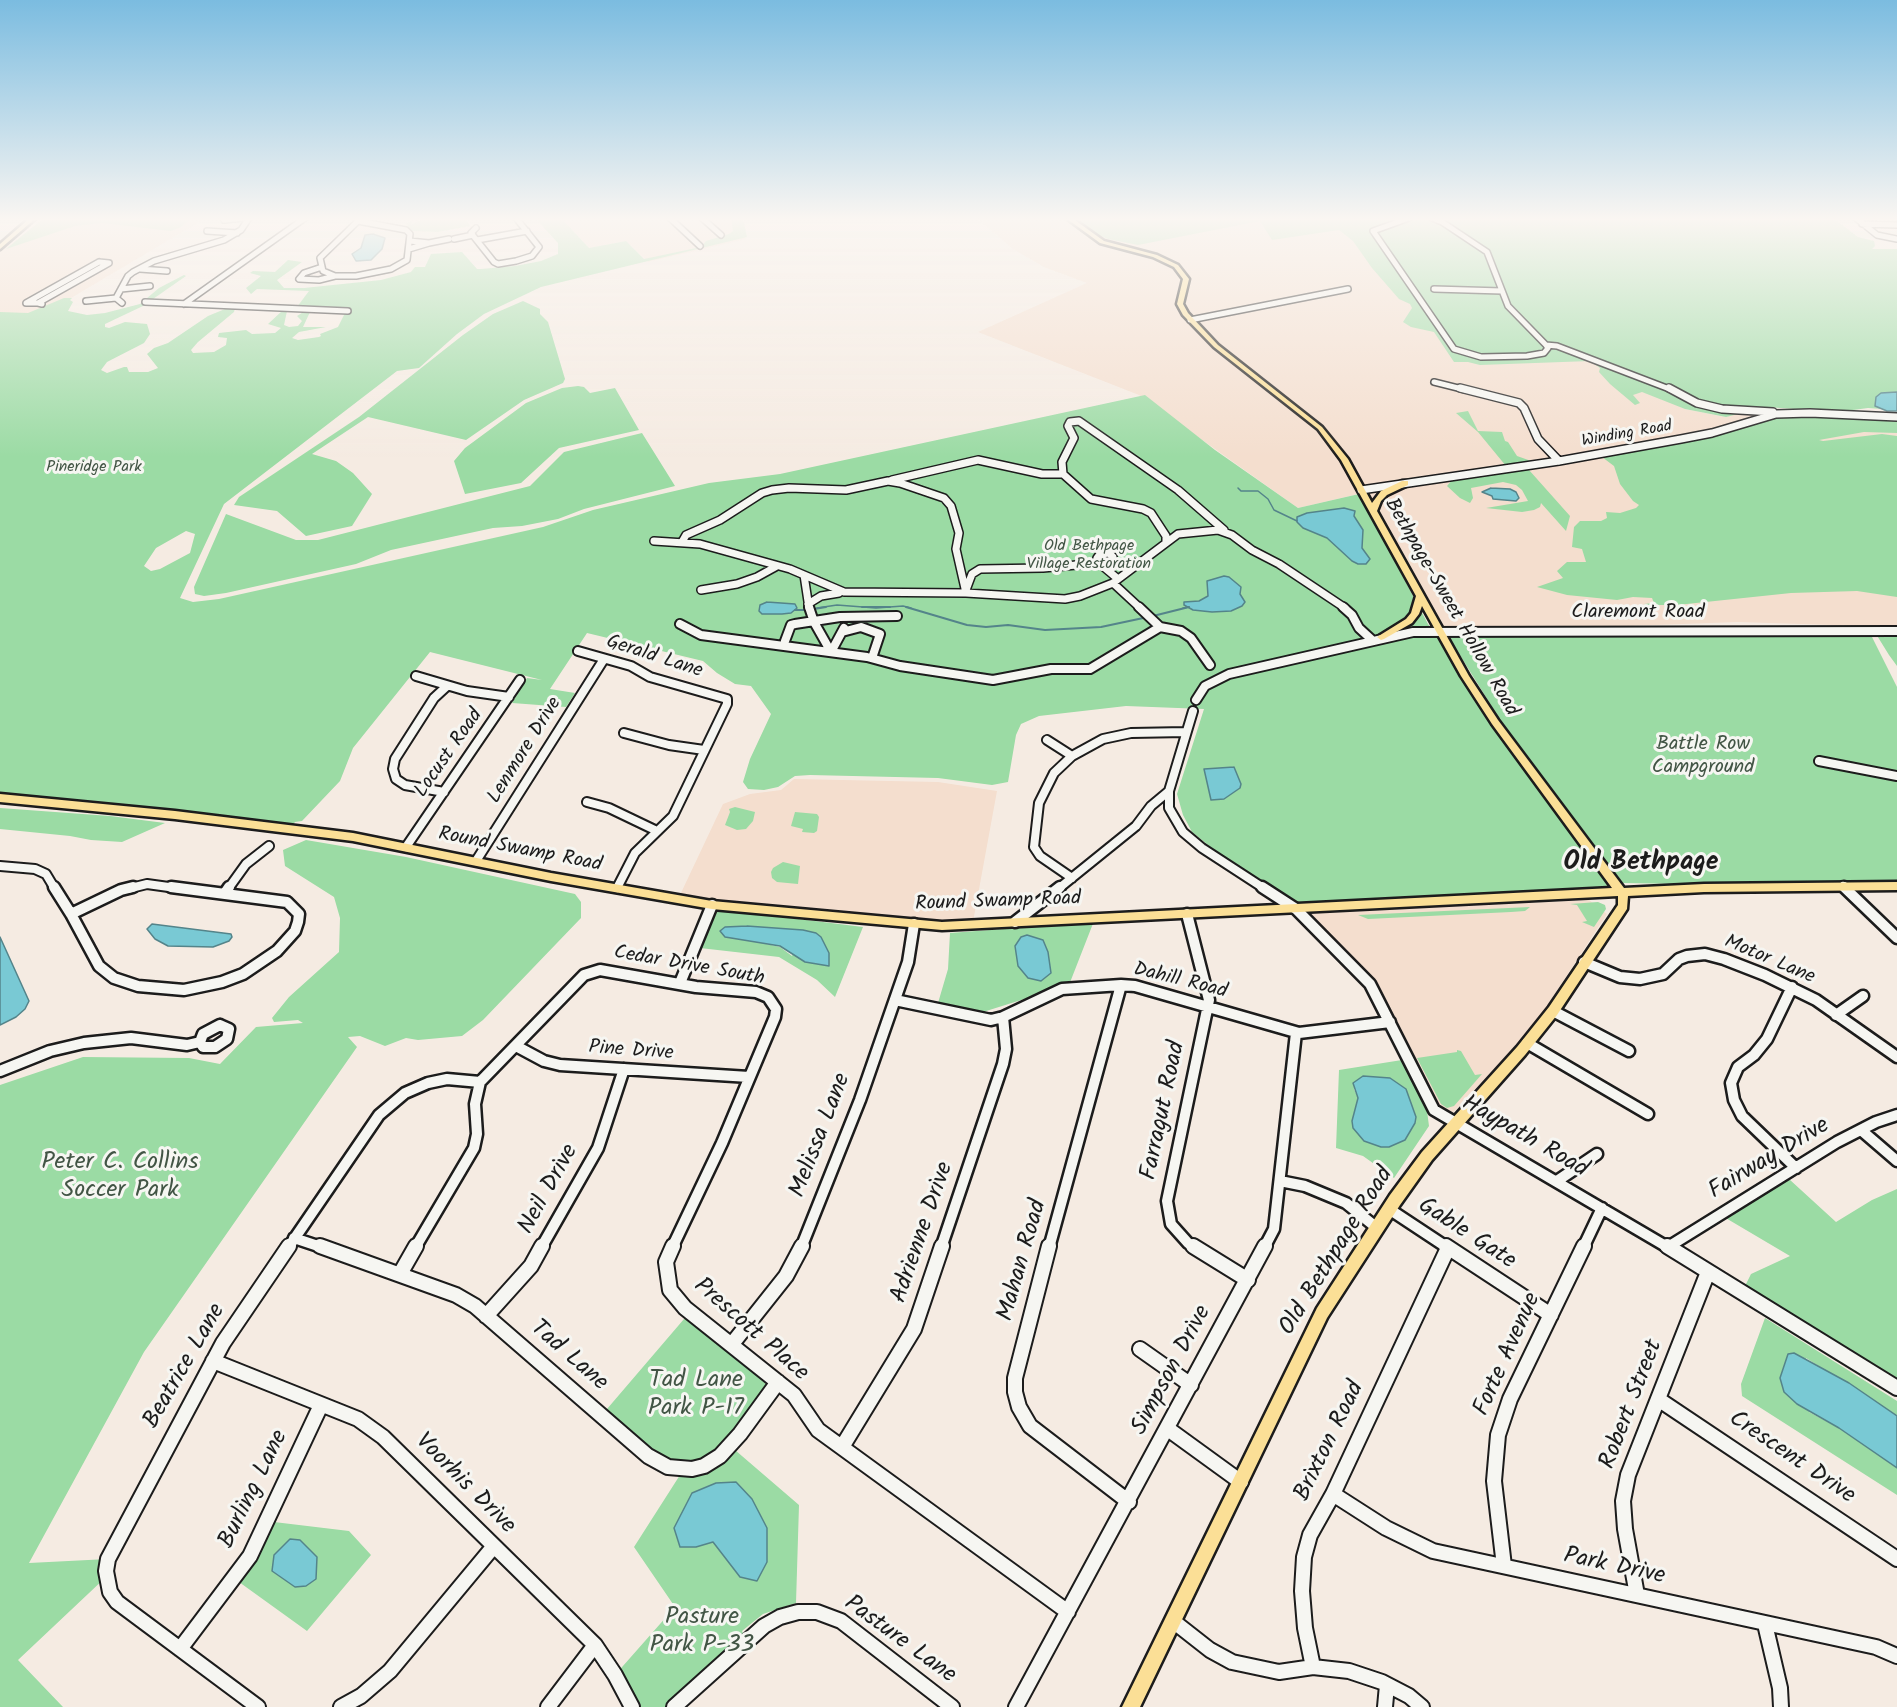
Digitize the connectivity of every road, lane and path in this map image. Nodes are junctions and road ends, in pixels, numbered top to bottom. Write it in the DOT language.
graph roads {
  1 [pos="36,298"];
  2 [pos="49,298"];
  3 [pos="116,298"];
  4 [pos="193,298"];
  5 [pos="1182,298"];
  6 [pos="1310,298"];
  7 [pos="1419,298"];
  8 [pos="1505,298"];
  9 [pos="86,301"];
  10 [pos="145,302"];
  11 [pos="40,303"];
  12 [pos="122,303"];
  13 [pos="184,304"];
  14 [pos="348,311"];
  15 [pos="1190,320"];
  16 [pos="1546,345"];
  17 [pos="1434,382"];
  18 [pos="1776,414"];
  19 [pos="1897,417"];
  20 [pos="1559,461"];
  21 [pos="1063,474"];
  22 [pos="906,481"];
  23 [pos="1405,483"];
  24 [pos="1361,489"];
  25 [pos="1373,512"];
  26 [pos="1162,530"];
  27 [pos="1226,533"];
  28 [pos="1177,534"];
  29 [pos="654,541"];
  30 [pos="1166,541"];
  31 [pos="682,542"];
  32 [pos="1099,563"];
  33 [pos="777,566"];
  34 [pos="1110,571"];
  35 [pos="804,575"];
  36 [pos="967,576"];
  37 [pos="1116,581"];
  38 [pos="700,590"];
  39 [pos="851,593"];
  40 [pos="966,593"];
  41 [pos="1420,597"];
  42 [pos="809,608"];
  43 [pos="883,616"];
  44 [pos="897,616"];
  45 [pos="849,617"];
  46 [pos="814,622"];
  47 [pos="680,624"];
  48 [pos="1160,627"];
  49 [pos="1439,631"];
  50 [pos="1897,631"];
  51 [pos="842,632"];
  52 [pos="880,634"];
  53 [pos="1376,638"];
  54 [pos="785,641"];
  55 [pos="578,651"];
  56 [pos="831,652"];
  57 [pos="603,658"];
  58 [pos="872,658"];
  59 [pos="1210,664"];
  60 [pos="416,676"];
  61 [pos="520,680"];
  62 [pos="447,686"];
  63 [pos="509,697"];
  64 [pos="1196,700"];
  65 [pos="1193,711"];
  66 [pos="1186,732"];
  67 [pos="624,733"];
  68 [pos="1047,740"];
  69 [pos="704,750"];
  70 [pos="1072,756"];
  71 [pos="1819,761"];
  72 [pos="1897,776"];
  73 [pos="1168,791"];
  74 [pos="444,792"];
  75 [pos="0,798"];
  76 [pos="587,802"];
  77 [pos="657,831"];
  78 [pos="269,846"];
  79 [pos="406,847"];
  80 [pos="476,861"];
  81 [pos="0,866"];
  82 [pos="1072,878"];
  83 [pos="1843,886"];
  84 [pos="1897,886"];
  85 [pos="616,888"];
  86 [pos="1621,892"];
  87 [pos="225,893"];
  88 [pos="712,905"];
  89 [pos="1296,909"];
  90 [pos="72,914"];
  91 [pos="1187,914"];
  92 [pos="1015,922"];
  93 [pos="914,924"];
  94 [pos="1897,938"];
  95 [pos="1584,962"];
  96 [pos="680,983"];
  97 [pos="1121,985"];
  98 [pos="1792,987"];
  99 [pos="1863,996"];
  100 [pos="895,1000"];
  101 [pos="774,1004"];
  102 [pos="1208,1006"];
  103 [pos="1553,1011"];
  104 [pos="1836,1015"];
  105 [pos="1003,1017"];
  106 [pos="1390,1022"];
  107 [pos="1296,1033"];
  108 [pos="200,1042"];
  109 [pos="1527,1043"];
  110 [pos="516,1046"];
  111 [pos="1629,1051"];
  112 [pos="1897,1057"];
  113 [pos="624,1070"];
  114 [pos="0,1071"];
  115 [pos="749,1077"];
  116 [pos="480,1082"];
  117 [pos="1648,1114"];
  118 [pos="1897,1115"];
  119 [pos="1454,1123"];
  120 [pos="1861,1130"];
  121 [pos="1597,1154"];
  122 [pos="1897,1161"];
  123 [pos="1796,1168"];
  124 [pos="1280,1181"];
  125 [pos="1557,1181"];
  126 [pos="1602,1208"];
  127 [pos="1389,1209"];
  128 [pos="1377,1228"];
  129 [pos="294,1238"];
  130 [pos="1668,1247"];
  131 [pos="1448,1248"];
  132 [pos="1708,1272"];
  133 [pos="400,1274"];
  134 [pos="1248,1280"];
  135 [pos="1551,1315"];
  136 [pos="486,1316"];
  137 [pos="732,1344"];
  138 [pos="1140,1348"];
  139 [pos="213,1361"];
  140 [pos="778,1382"];
  141 [pos="1191,1385"];
  142 [pos="1897,1388"];
  143 [pos="1658,1399"];
  144 [pos="321,1405"];
  145 [pos="1168,1429"];
  146 [pos="842,1447"];
  147 [pos="1241,1482"];
  148 [pos="1333,1494"];
  149 [pos="1129,1502"];
  150 [pos="494,1546"];
  151 [pos="1897,1559"];
  152 [pos="1504,1566"];
  153 [pos="1637,1595"];
  154 [pos="1068,1612"];
  155 [pos="1173,1621"];
  156 [pos="1765,1624"];
  157 [pos="595,1645"];
  158 [pos="180,1649"];
  159 [pos="1897,1656"];
  160 [pos="1313,1667"];
  161 [pos="1387,1685"];
  162 [pos="944,1704"];
  163 [pos="258,1707"];
  164 [pos="341,1707"];
  165 [pos="549,1707"];
  166 [pos="632,1707"];
  167 [pos="674,1707"];
  168 [pos="1016,1707"];
  169 [pos="1131,1707"];
  170 [pos="1385,1707"];
  171 [pos="1422,1707"];
  172 [pos="1781,1707"];
  1 -- 11 [label="street"];
  2 -- 11 [label="street"];
  3 -- 9 [label="street"];
  3 -- 12 [label="street"];
  4 -- 13 [label="street"];
  5 -- 15 [label="main road"];
  6 -- 15 [label="street"];
  7 -- 16 [label="street"];
  8 -- 16 [label="street"];
  10 -- 13 [label="street"];
  13 -- 14 [label="street"];
  15 -- 24 [label="main road, Bethpage-Sweet Hollow Road"];
  16 -- 18 [label="street"];
  17 -- 20 [label="street"];
  18 -- 19 [label="street, Winding Road"];
  18 -- 20 [label="street, Winding Road"];
  20 -- 23 [label="street, Winding Road"];
  21 -- 22 [label="street"];
  21 -- 26 [label="street"];
  21 -- 27 [label="street"];
  22 -- 31 [label="street"];
  22 -- 36 [label="street"];
  23 -- 24 [label="street, Winding Road"];
  23 -- 25 [label="main road"];
  24 -- 25 [label="main road, Bethpage-Sweet Hollow Road"];
  25 -- 41 [label="main road, Bethpage-Sweet Hollow Road"];
  26 -- 28 [label="street"];
  26 -- 30 [label="street"];
  27 -- 28 [label="street"];
  27 -- 53 [label="street"];
  28 -- 30 [label="street"];
  29 -- 31 [label="street"];
  30 -- 37 [label="street"];
  31 -- 33 [label="street"];
  32 -- 34 [label="street"];
  32 -- 34 [label="street"];
  32 -- 36 [label="street"];
  33 -- 35 [label="street"];
  33 -- 38 [label="street"];
  34 -- 37 [label="street"];
  35 -- 39 [label="street"];
  35 -- 42 [label="street"];
  36 -- 40 [label="street"];
  37 -- 40 [label="street"];
  37 -- 48 [label="street"];
  39 -- 40 [label="street"];
  39 -- 42 [label="street"];
  41 -- 49 [label="main road, Bethpage-Sweet Hollow Road"];
  41 -- 53 [label="main road"];
  42 -- 46 [label="street"];
  43 -- 44 [label="street"];
  43 -- 45 [label="street"];
  43 -- 52 [label="street"];
  45 -- 46 [label="street"];
  45 -- 51 [label="street"];
  46 -- 54 [label="street"];
  46 -- 56 [label="street"];
  47 -- 56 [label="street"];
  48 -- 58 [label="street"];
  48 -- 59 [label="street"];
  49 -- 50 [label="street, Claremont Road"];
  49 -- 53 [label="street, Claremont Road"];
  49 -- 86 [label="main road, Bethpage-Sweet Hollow Road"];
  51 -- 52 [label="street"];
  51 -- 56 [label="street"];
  52 -- 58 [label="street"];
  53 -- 64 [label="street"];
  55 -- 57 [label="street, Gerald Lane"];
  56 -- 58 [label="street"];
  57 -- 69 [label="street, Gerald Lane"];
  57 -- 80 [label="street, Lenmore Drive"];
  60 -- 62 [label="street"];
  61 -- 63 [label="street, Locust Road"];
  62 -- 63 [label="street"];
  62 -- 74 [label="street"];
  63 -- 74 [label="street, Locust Road"];
  65 -- 66 [label="street"];
  66 -- 70 [label="street"];
  66 -- 73 [label="street"];
  67 -- 69 [label="street"];
  68 -- 70 [label="street"];
  69 -- 77 [label="street"];
  70 -- 82 [label="street"];
  71 -- 72 [label="street"];
  73 -- 82 [label="street"];
  73 -- 89 [label="street, Haypath Road"];
  74 -- 79 [label="street, Locust Road"];
  75 -- 79 [label="main road, Round Swamp Road"];
  76 -- 77 [label="street"];
  77 -- 85 [label="street"];
  78 -- 87 [label="street"];
  79 -- 80 [label="main road, Round Swamp Road"];
  80 -- 85 [label="main road, Round Swamp Road"];
  81 -- 90 [label="street"];
  82 -- 92 [label="street"];
  83 -- 84 [label="main road, Round Swamp Road"];
  83 -- 86 [label="main road, Round Swamp Road"];
  83 -- 94 [label="street"];
  85 -- 88 [label="main road, Round Swamp Road"];
  86 -- 89 [label="main road, Round Swamp Road"];
  86 -- 95 [label="main road, Old Bethpage Road"];
  87 -- 90 [label="street"];
  87 -- 90 [label="street"];
  88 -- 93 [label="main road, Round Swamp Road"];
  88 -- 96 [label="street"];
  89 -- 91 [label="main road, Round Swamp Road"];
  89 -- 106 [label="street, Haypath Road"];
  91 -- 92 [label="main road, Round Swamp Road"];
  91 -- 102 [label="street, Farragut Road"];
  92 -- 93 [label="main road, Round Swamp Road"];
  93 -- 100 [label="street, Melissa Lane"];
  95 -- 98 [label="street, Motor Lane"];
  95 -- 103 [label="main road, Old Bethpage Road"];
  96 -- 101 [label="street, Cedar Drive South"];
  96 -- 110 [label="street, Cedar Drive South"];
  97 -- 102 [label="street, Dahill Road"];
  97 -- 105 [label="street, Dahill Road"];
  97 -- 149 [label="street, Mahan Road"];
  98 -- 104 [label="street, Motor Lane"];
  98 -- 123 [label="street"];
  99 -- 104 [label="street"];
  100 -- 105 [label="street, Dahill Road"];
  100 -- 137 [label="street, Melissa Lane"];
  101 -- 115 [label="street, Prescott Place"];
  102 -- 107 [label="street, Dahill Road"];
  102 -- 134 [label="street, Farragut Road"];
  103 -- 109 [label="main road, Old Bethpage Road"];
  103 -- 111 [label="street"];
  104 -- 112 [label="street, Motor Lane"];
  105 -- 146 [label="street, Adrienne Drive"];
  106 -- 107 [label="street, Dahill Road"];
  106 -- 119 [label="street, Haypath Road"];
  107 -- 124 [label="street, Simpson Drive"];
  108 -- 114 [label="street"];
  109 -- 117 [label="street"];
  109 -- 119 [label="main road, Old Bethpage Road"];
  110 -- 113 [label="street, Pine Drive"];
  110 -- 116 [label="street"];
  113 -- 115 [label="street, Pine Drive"];
  113 -- 136 [label="street, Neil Drive"];
  115 -- 137 [label="street, Prescott Place"];
  116 -- 129 [label="street, Beatrice Lane"];
  116 -- 133 [label="street"];
  118 -- 120 [label="street, Fairway Drive"];
  119 -- 125 [label="street, Haypath Road"];
  119 -- 127 [label="main road, Old Bethpage Road"];
  120 -- 122 [label="street"];
  120 -- 123 [label="street, Fairway Drive"];
  121 -- 125 [label="street"];
  123 -- 130 [label="street, Fairway Drive"];
  124 -- 128 [label="street"];
  124 -- 134 [label="street, Simpson Drive"];
  125 -- 126 [label="street, Haypath Road"];
  126 -- 130 [label="street, Haypath Road"];
  126 -- 135 [label="street, Forte Avenue"];
  127 -- 128 [label="main road, Old Bethpage Road"];
  127 -- 131 [label="street, Gable Gate"];
  128 -- 147 [label="main road, Old Bethpage Road"];
  129 -- 133 [label="street, Tad Lane"];
  129 -- 139 [label="street, Beatrice Lane"];
  130 -- 132 [label="street, Haypath Road"];
  131 -- 135 [label="street, Gable Gate"];
  131 -- 148 [label="street, Brixton Road"];
  132 -- 142 [label="street, Haypath Road"];
  132 -- 143 [label="street, Robert Street"];
  133 -- 136 [label="street, Tad Lane"];
  134 -- 141 [label="street, Simpson Drive"];
  135 -- 152 [label="street, Forte Avenue"];
  136 -- 140 [label="street, Tad Lane"];
  137 -- 140 [label="street, Prescott Place"];
  138 -- 141 [label="street"];
  139 -- 144 [label="street, Voorhis Drive"];
  139 -- 158 [label="street, Beatrice Lane"];
  140 -- 146 [label="street, Prescott Place"];
  141 -- 145 [label="street, Simpson Drive"];
  143 -- 151 [label="street, Crescent Drive"];
  143 -- 153 [label="street, Robert Street"];
  144 -- 150 [label="street, Voorhis Drive"];
  144 -- 158 [label="street, Burling Lane"];
  145 -- 147 [label="street"];
  145 -- 149 [label="street, Simpson Drive"];
  146 -- 154 [label="street, Prescott Place"];
  147 -- 155 [label="main road, Old Bethpage Road"];
  148 -- 152 [label="street, Park Drive"];
  148 -- 160 [label="street, Brixton Road"];
  149 -- 154 [label="street, Simpson Drive"];
  150 -- 157 [label="street, Voorhis Drive"];
  150 -- 164 [label="street"];
  152 -- 153 [label="street, Park Drive"];
  153 -- 156 [label="street, Park Drive"];
  154 -- 168 [label="street, Simpson Drive"];
  155 -- 160 [label="street"];
  155 -- 169 [label="main road, Old Bethpage Road"];
  156 -- 159 [label="street, Park Drive"];
  156 -- 172 [label="street"];
  157 -- 165 [label="street"];
  157 -- 166 [label="street, Voorhis Drive"];
  158 -- 163 [label="street, Beatrice Lane"];
  160 -- 161 [label="street"];
  161 -- 170 [label="street"];
  161 -- 171 [label="street"];
  162 -- 167 [label="street, Pasture Lane"];
}
